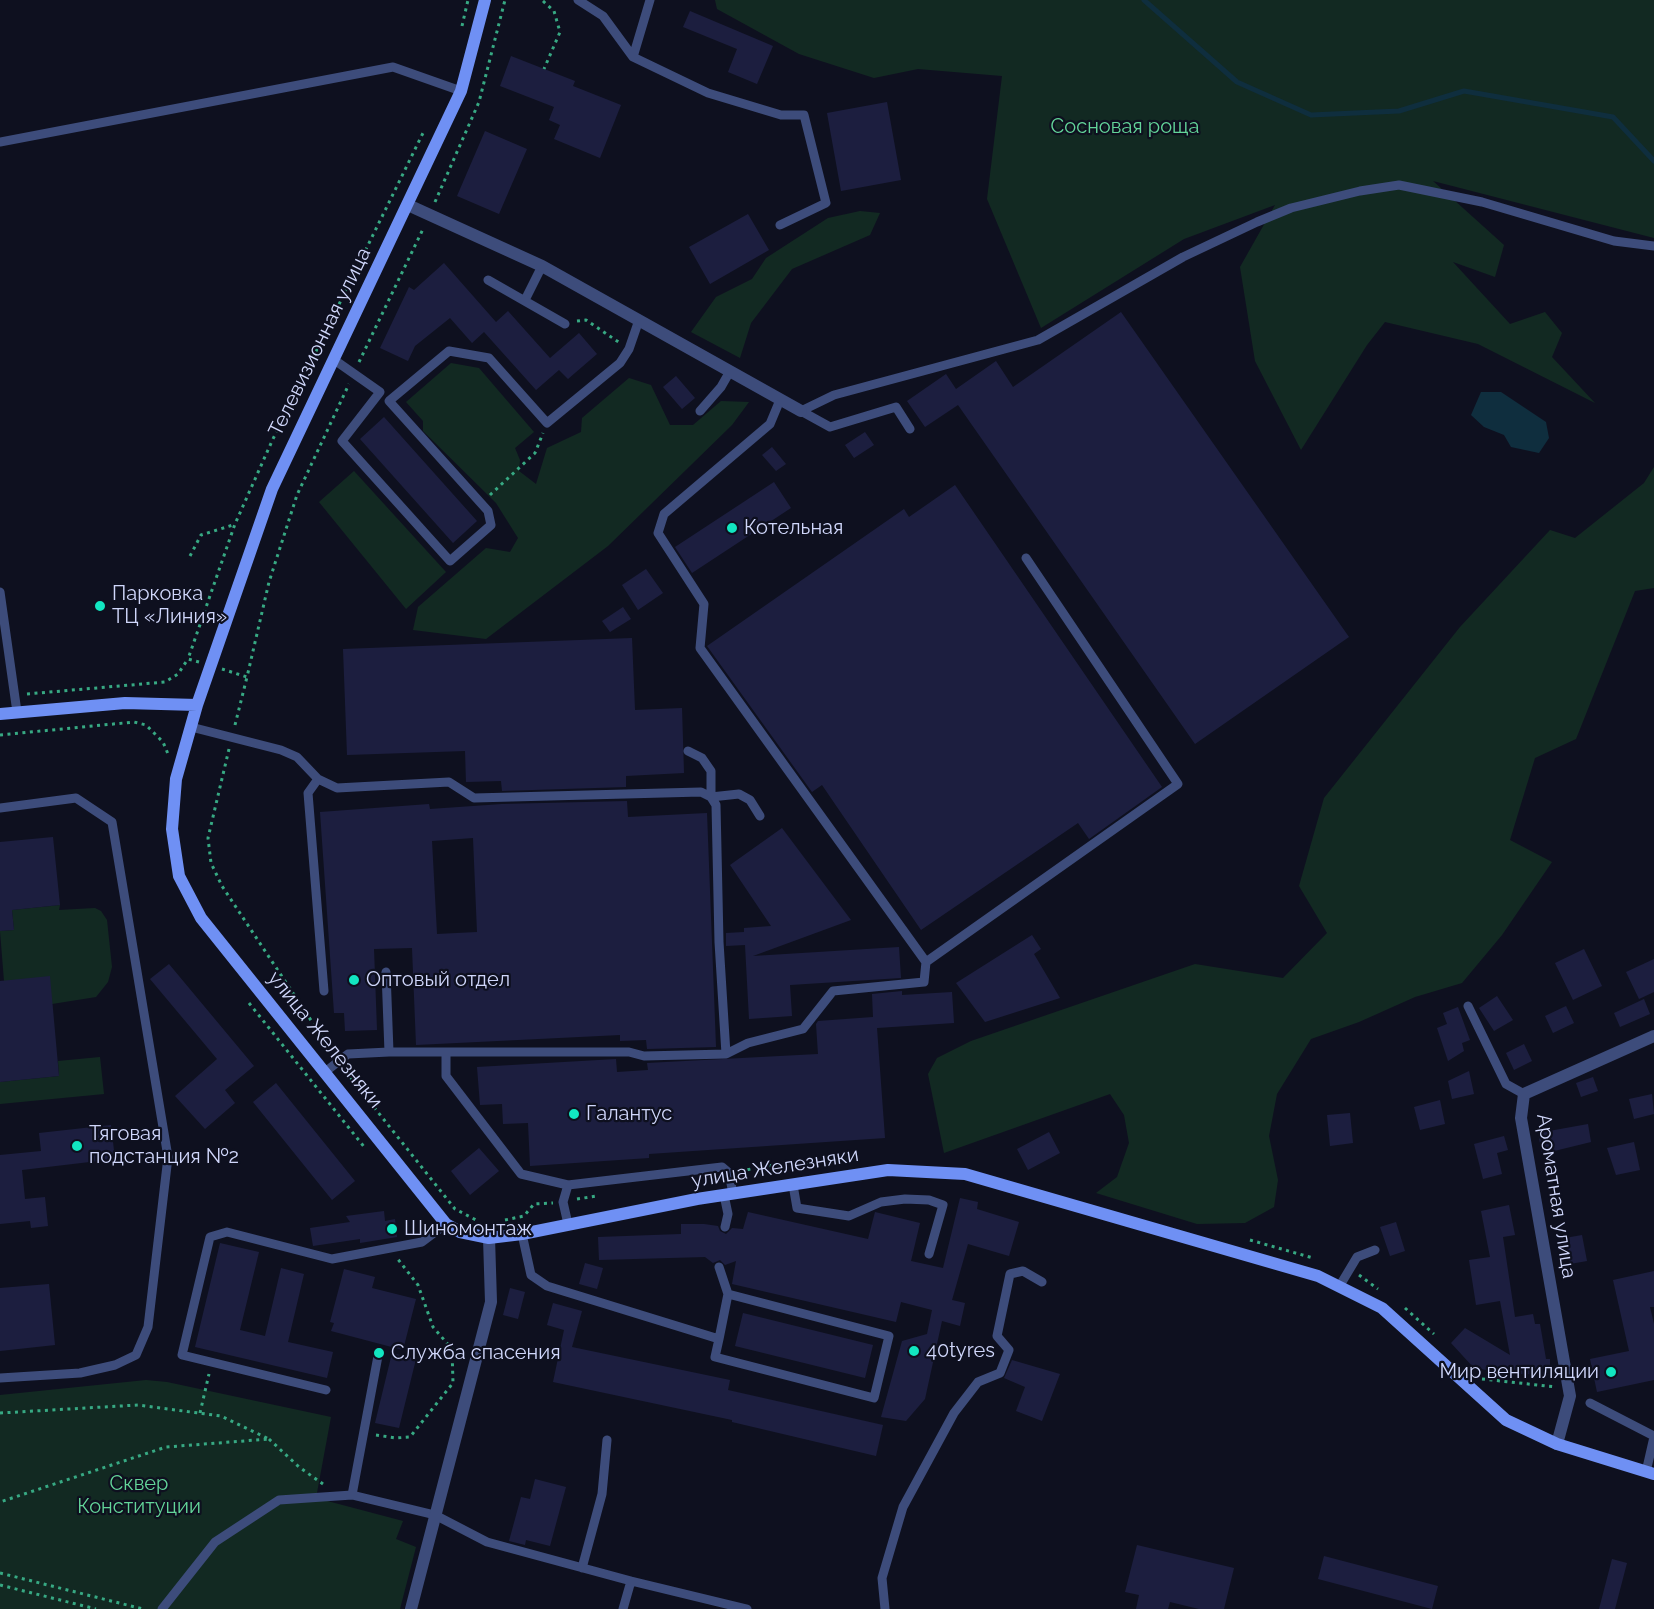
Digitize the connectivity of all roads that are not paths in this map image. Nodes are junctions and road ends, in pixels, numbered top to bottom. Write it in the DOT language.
graph roads {
  1 [pos="484,0"];
  2 [pos="578,0"];
  3 [pos="650,0"];
  4 [pos="633,57"];
  5 [pos="461,92"];
  6 [pos="0,142"];
  7 [pos="408,205"];
  8 [pos="780,225"];
  9 [pos="1654,246"];
  10 [pos="542,266"];
  11 [pos="488,280"];
  12 [pos="525,300"];
  13 [pos="639,320"];
  14 [pos="565,324"];
  15 [pos="333,359"];
  16 [pos="729,373"];
  17 [pos="380,392"];
  18 [pos="780,400"];
  19 [pos="389,401"];
  20 [pos="700,411"];
  21 [pos="801,411"];
  22 [pos="910,429"];
  23 [pos="1026,558"];
  24 [pos="0,592"];
  25 [pos="197,705"];
  26 [pos="17,712"];
  27 [pos="0,714"];
  28 [pos="191,727"];
  29 [pos="688,751"];
  30 [pos="318,779"];
  31 [pos="711,797"];
  32 [pos="0,808"];
  33 [pos="760,816"];
  34 [pos="926,962"];
  35 [pos="386,972"];
  36 [pos="324,991"];
  37 [pos="1468,1006"];
  38 [pos="1654,1036"];
  39 [pos="389,1052"];
  40 [pos="446,1052"];
  41 [pos="726,1054"];
  42 [pos="325,1071"];
  43 [pos="1524,1094"];
  44 [pos="568,1185"];
  45 [pos="793,1185"];
  46 [pos="728,1195"];
  47 [pos="446,1224"];
  48 [pos="568,1224"];
  49 [pos="725,1227"];
  50 [pos="522,1234"];
  51 [pos="489,1238"];
  52 [pos="1375,1250"];
  53 [pos="929,1254"];
  54 [pos="719,1268"];
  55 [pos="1042,1281"];
  56 [pos="1339,1287"];
  57 [pos="728,1294"];
  58 [pos="719,1339"];
  59 [pos="378,1356"];
  60 [pos="0,1378"];
  61 [pos="326,1390"];
  62 [pos="1590,1403"];
  63 [pos="1654,1436"];
  64 [pos="608,1440"];
  65 [pos="1557,1444"];
  66 [pos="1650,1473"];
  67 [pos="352,1495"];
  68 [pos="435,1515"];
  69 [pos="582,1568"];
  70 [pos="631,1581"];
  71 [pos="162,1609"];
  72 [pos="411,1609"];
  73 [pos="623,1609"];
  74 [pos="747,1609"];
  75 [pos="885,1609"];
  1 -- 5 [label="street, Телевизионная улица"];
  2 -- 4 [label="lane"];
  3 -- 4 [label="lane"];
  4 -- 8 [label="lane"];
  5 -- 6 [label="lane"];
  5 -- 7 [label="street, Телевизионная улица"];
  7 -- 10 [label="street"];
  7 -- 15 [label="street, Телевизионная улица"];
  9 -- 21 [label="lane"];
  10 -- 12 [label="lane"];
  10 -- 13 [label="street"];
  11 -- 12 [label="lane"];
  12 -- 14 [label="lane"];
  13 -- 16 [label="street"];
  13 -- 19 [label="lane"];
  15 -- 17 [label="lane"];
  15 -- 25 [label="street, Телевизионная улица"];
  16 -- 18 [label="street"];
  16 -- 20 [label="lane"];
  17 -- 19 [label="lane"];
  17 -- 19 [label="lane"];
  18 -- 21 [label="street"];
  18 -- 34 [label="lane"];
  21 -- 22 [label="lane"];
  23 -- 34 [label="lane"];
  24 -- 26 [label="lane"];
  25 -- 26 [label="street"];
  25 -- 28 [label="street, улица Железняки"];
  26 -- 27 [label="street"];
  28 -- 30 [label="lane"];
  28 -- 42 [label="street, улица Железняки"];
  29 -- 31 [label="lane"];
  30 -- 31 [label="lane"];
  30 -- 36 [label="lane"];
  31 -- 33 [label="lane"];
  31 -- 41 [label="lane"];
  32 -- 60 [label="lane"];
  34 -- 41 [label="lane"];
  35 -- 39 [label="lane"];
  37 -- 43 [label="lane"];
  38 -- 43 [label="street, Ароматная улица"];
  39 -- 40 [label="lane"];
  39 -- 42 [label="lane"];
  40 -- 41 [label="lane"];
  40 -- 44 [label="lane"];
  42 -- 47 [label="street, улица Железняки"];
  43 -- 65 [label="street, Ароматная улица"];
  44 -- 46 [label="lane"];
  44 -- 48 [label="lane"];
  45 -- 46 [label="street, улица Железняки"];
  45 -- 53 [label="lane"];
  45 -- 56 [label="street, улица Железняки"];
  46 -- 48 [label="street, улица Железняки"];
  46 -- 49 [label="lane"];
  47 -- 51 [label="street, улица Железняки"];
  47 -- 61 [label="lane"];
  48 -- 50 [label="street, улица Железняки"];
  50 -- 51 [label="street, улица Железняки"];
  50 -- 58 [label="lane"];
  51 -- 68 [label="street"];
  52 -- 56 [label="lane"];
  54 -- 57 [label="lane"];
  55 -- 75 [label="lane"];
  56 -- 65 [label="street, улица Железняки"];
  57 -- 58 [label="lane"];
  57 -- 58 [label="lane"];
  59 -- 67 [label="lane"];
  62 -- 63 [label="lane"];
  63 -- 66 [label="lane"];
  64 -- 69 [label="lane"];
  65 -- 66 [label="street, улица Железняки"];
  67 -- 68 [label="lane"];
  67 -- 71 [label="lane"];
  68 -- 69 [label="lane"];
  68 -- 72 [label="street"];
  69 -- 70 [label="lane"];
  70 -- 73 [label="lane"];
  70 -- 74 [label="lane"];
}
